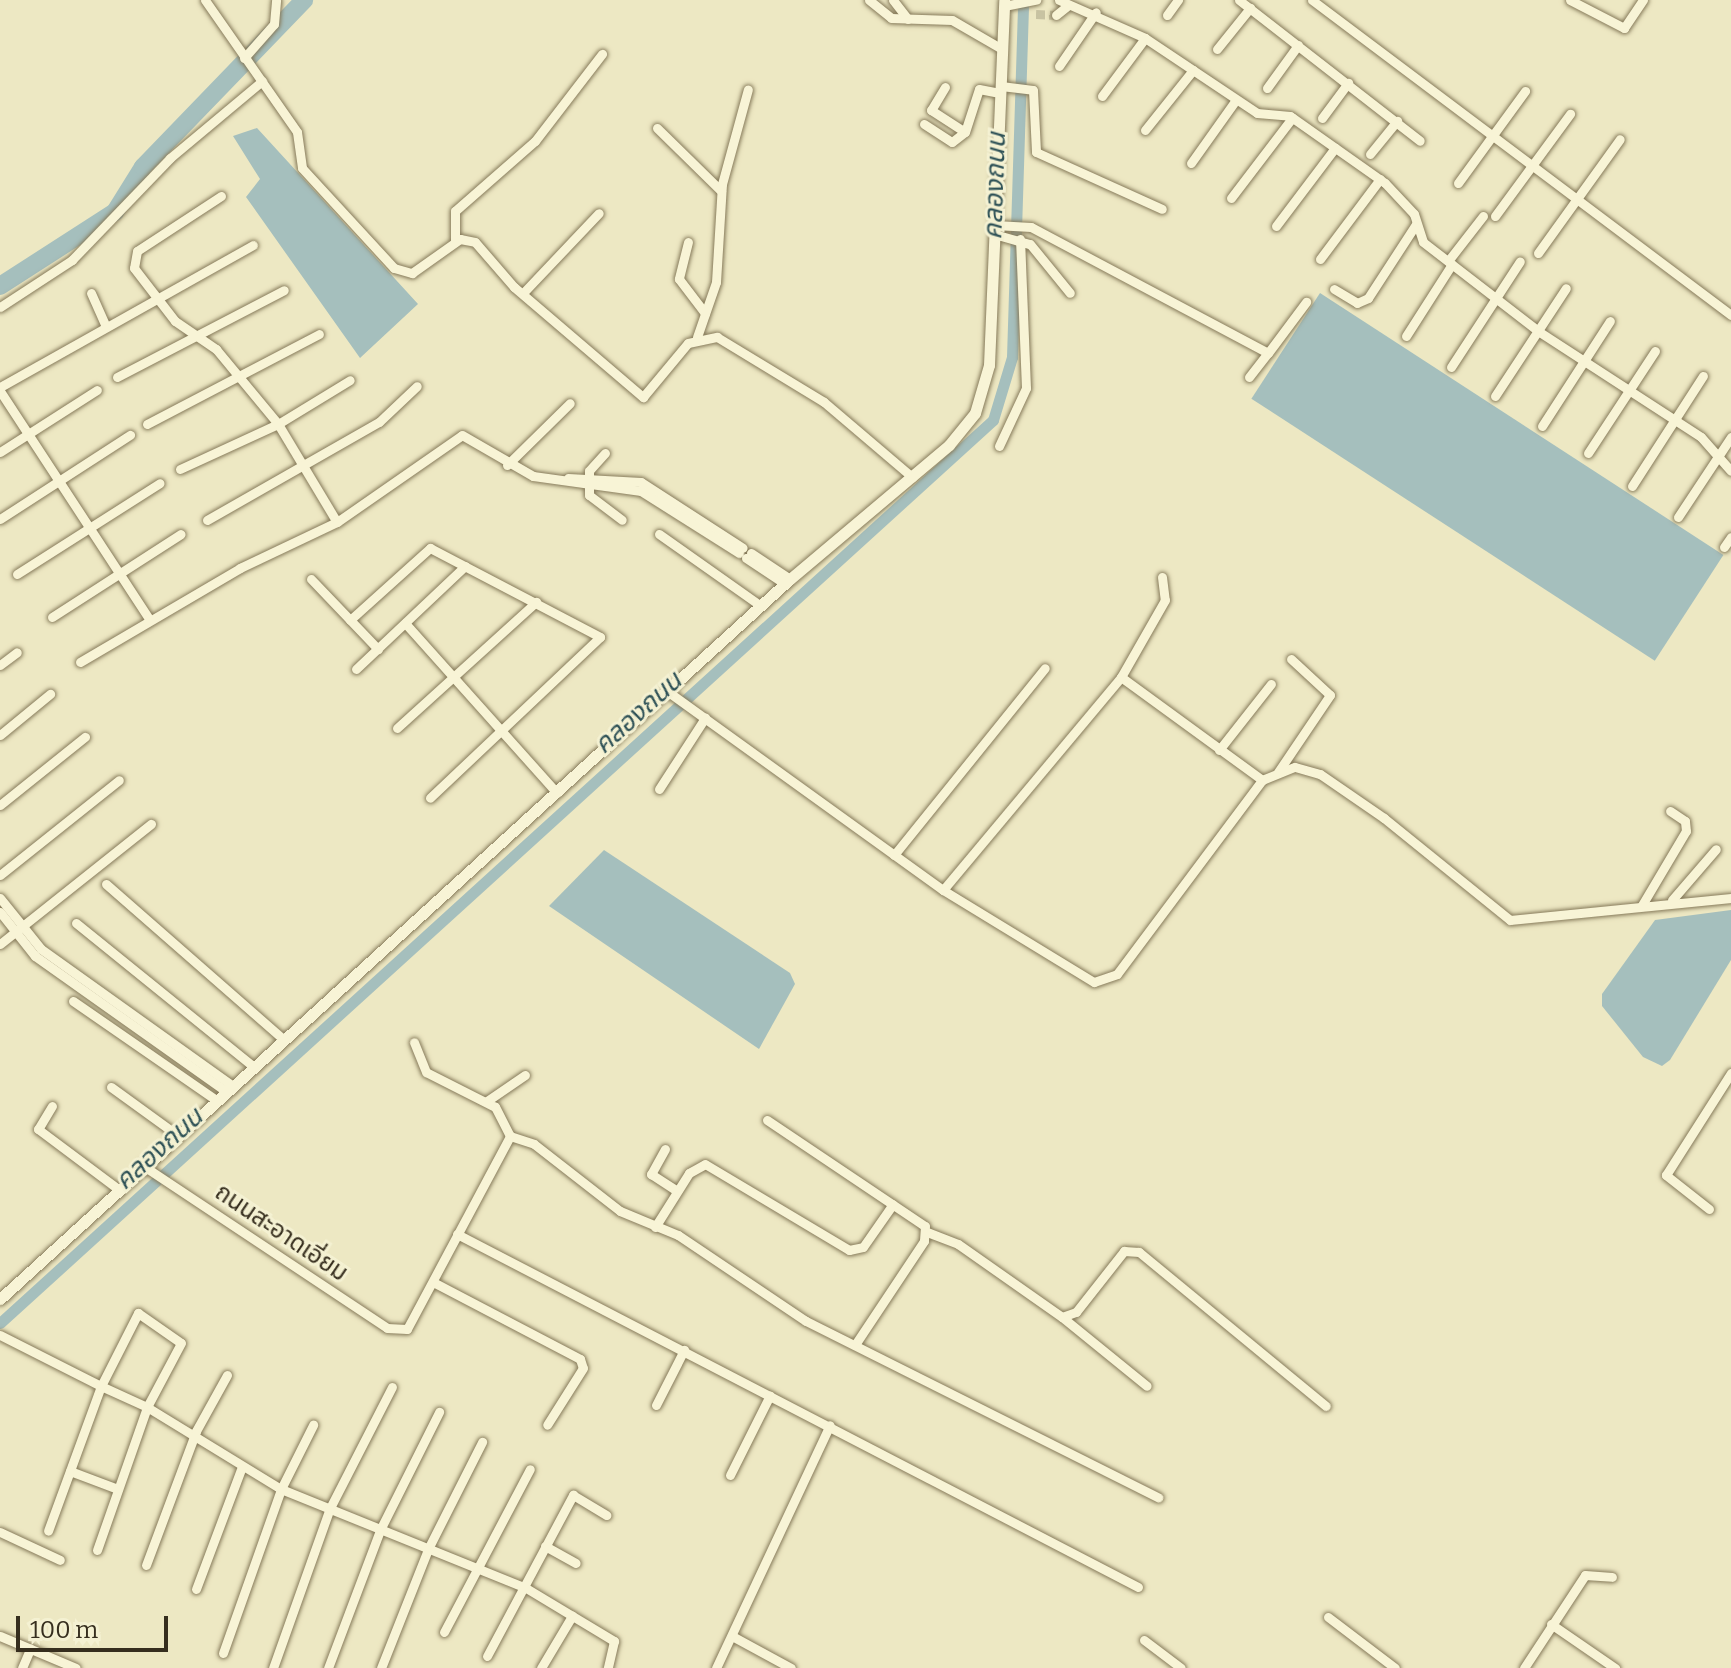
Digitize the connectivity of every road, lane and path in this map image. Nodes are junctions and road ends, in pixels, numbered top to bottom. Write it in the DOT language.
graph roads {
  1 [pos="205,0"];
  2 [pos="276,0"];
  3 [pos="869,0"];
  4 [pos="893,0"];
  5 [pos="1178,0"];
  6 [pos="1239,0"];
  7 [pos="1312,0"];
  8 [pos="1570,0"];
  9 [pos="1643,0"];
  10 [pos="1063,3"];
  11 [pos="1006,4"];
  12 [pos="1032,7"];
  13 [pos="1250,8"];
  14 [pos="1096,12"];
  15 [pos="1056,15"];
  16 [pos="1167,15"];
  17 [pos="908,19"];
  18 [pos="1145,38"];
  19 [pos="1298,45"];
  20 [pos="1002,49"];
  21 [pos="1217,49"];
  22 [pos="602,54"];
  23 [pos="246,60"];
  24 [pos="1059,66"];
  25 [pos="1193,70"];
  26 [pos="260,78"];
  27 [pos="1348,83"];
  28 [pos="945,87"];
  29 [pos="1003,88"];
  30 [pos="1267,88"];
  31 [pos="748,89"];
  32 [pos="1525,91"];
  33 [pos="1102,96"];
  34 [pos="1235,101"];
  35 [pos="1570,114"];
  36 [pos="1292,118"];
  37 [pos="1322,118"];
  38 [pos="1397,121"];
  39 [pos="924,124"];
  40 [pos="657,128"];
  41 [pos="1145,130"];
  42 [pos="965,132"];
  43 [pos="1492,137"];
  44 [pos="1620,139"];
  45 [pos="1420,141"];
  46 [pos="1335,148"];
  47 [pos="1370,154"];
  48 [pos="1191,163"];
  49 [pos="1532,166"];
  50 [pos="1380,179"];
  51 [pos="1458,183"];
  52 [pos="721,191"];
  53 [pos="221,196"];
  54 [pos="1231,198"];
  55 [pos="1576,200"];
  56 [pos="1162,209"];
  57 [pos="599,213"];
  58 [pos="1483,216"];
  59 [pos="1495,216"];
  60 [pos="1416,224"];
  61 [pos="1276,226"];
  62 [pos="998,230"];
  63 [pos="1018,237"];
  64 [pos="455,242"];
  65 [pos="688,242"];
  66 [pos="253,245"];
  67 [pos="1538,253"];
  68 [pos="1320,259"];
  69 [pos="1520,261"];
  70 [pos="1450,263"];
  71 [pos="1566,288"];
  72 [pos="1334,289"];
  73 [pos="284,290"];
  74 [pos="91,293"];
  75 [pos="523,293"];
  76 [pos="1070,293"];
  77 [pos="1494,299"];
  78 [pos="158,301"];
  79 [pos="1306,302"];
  80 [pos="0,307"];
  81 [pos="705,313"];
  82 [pos="1731,315"];
  83 [pos="1610,321"];
  84 [pos="105,325"];
  85 [pos="1538,331"];
  86 [pos="319,334"];
  87 [pos="1406,336"];
  88 [pos="697,337"];
  89 [pos="201,339"];
  90 [pos="1655,351"];
  91 [pos="1268,353"];
  92 [pos="1585,360"];
  93 [pos="1451,367"];
  94 [pos="1703,376"];
  95 [pos="117,377"];
  96 [pos="1249,377"];
  97 [pos="243,380"];
  98 [pos="350,380"];
  99 [pos="417,386"];
  100 [pos="0,389"];
  101 [pos="97,390"];
  102 [pos="1630,390"];
  103 [pos="1495,396"];
  104 [pos="570,403"];
  105 [pos="1675,419"];
  106 [pos="147,424"];
  107 [pos="278,424"];
  108 [pos="1542,426"];
  109 [pos="29,434"];
  110 [pos="130,435"];
  111 [pos="1731,437"];
  112 [pos="999,446"];
  113 [pos="0,452"];
  114 [pos="605,453"];
  115 [pos="1588,453"];
  116 [pos="1715,460"];
  117 [pos="308,465"];
  118 [pos="507,465"];
  119 [pos="180,469"];
  120 [pos="1731,471"];
  121 [pos="912,477"];
  122 [pos="59,481"];
  123 [pos="587,482"];
  124 [pos="160,483"];
  125 [pos="1632,486"];
  126 [pos="1678,517"];
  127 [pos="0,519"];
  128 [pos="207,520"];
  129 [pos="622,520"];
  130 [pos="337,522"];
  131 [pos="90,526"];
  132 [pos="181,534"];
  133 [pos="659,534"];
  134 [pos="1731,537"];
  135 [pos="1724,547"];
  136 [pos="465,566"];
  137 [pos="17,574"];
  138 [pos="120,574"];
  139 [pos="1162,577"];
  140 [pos="311,579"];
  141 [pos="788,582"];
  142 [pos="536,602"];
  143 [pos="761,606"];
  144 [pos="52,617"];
  145 [pos="149,619"];
  146 [pos="350,620"];
  147 [pos="405,623"];
  148 [pos="378,649"];
  149 [pos="17,652"];
  150 [pos="1291,659"];
  151 [pos="80,662"];
  152 [pos="0,665"];
  153 [pos="1045,668"];
  154 [pos="356,669"];
  155 [pos="454,677"];
  156 [pos="1121,677"];
  157 [pos="1271,684"];
  158 [pos="50,694"];
  159 [pos="671,695"];
  160 [pos="705,718"];
  161 [pos="397,728"];
  162 [pos="502,732"];
  163 [pos="0,735"];
  164 [pos="85,737"];
  165 [pos="1219,750"];
  166 [pos="1278,772"];
  167 [pos="119,780"];
  168 [pos="1262,780"];
  169 [pos="659,789"];
  170 [pos="557,793"];
  171 [pos="430,798"];
  172 [pos="0,805"];
  173 [pos="1670,811"];
  174 [pos="151,824"];
  175 [pos="1716,849"];
  176 [pos="894,855"];
  177 [pos="0,875"];
  178 [pos="106,884"];
  179 [pos="943,890"];
  180 [pos="0,898"];
  181 [pos="1731,898"];
  182 [pos="1672,900"];
  183 [pos="1642,905"];
  184 [pos="0,912"];
  185 [pos="76,923"];
  186 [pos="19,929"];
  187 [pos="0,944"];
  188 [pos="73,1001"];
  189 [pos="284,1040"];
  190 [pos="414,1042"];
  191 [pos="254,1067"];
  192 [pos="1731,1073"];
  193 [pos="525,1075"];
  194 [pos="111,1087"];
  195 [pos="230,1088"];
  196 [pos="216,1100"];
  197 [pos="487,1101"];
  198 [pos="52,1106"];
  199 [pos="767,1120"];
  200 [pos="177,1135"];
  201 [pos="510,1136"];
  202 [pos="665,1149"];
  203 [pos="147,1168"];
  204 [pos="117,1188"];
  205 [pos="677,1191"];
  206 [pos="893,1204"];
  207 [pos="1709,1209"];
  208 [pos="655,1227"];
  209 [pos="927,1232"];
  210 [pos="457,1234"];
  211 [pos="433,1282"];
  212 [pos="2,1294"];
  213 [pos="1062,1317"];
  214 [pos="2,1336"];
  215 [pos="855,1345"];
  216 [pos="684,1350"];
  217 [pos="227,1375"];
  218 [pos="101,1386"];
  219 [pos="1147,1386"];
  220 [pos="392,1387"];
  221 [pos="770,1395"];
  222 [pos="656,1405"];
  223 [pos="1326,1406"];
  224 [pos="147,1407"];
  225 [pos="439,1412"];
  226 [pos="313,1425"];
  227 [pos="547,1425"];
  228 [pos="830,1425"];
  229 [pos="196,1431"];
  230 [pos="482,1442"];
  231 [pos="241,1469"];
  232 [pos="530,1469"];
  233 [pos="70,1471"];
  234 [pos="730,1475"];
  235 [pos="118,1489"];
  236 [pos="281,1489"];
  237 [pos="1158,1497"];
  238 [pos="330,1508"];
  239 [pos="606,1515"];
  240 [pos="381,1528"];
  241 [pos="48,1531"];
  242 [pos="0,1532"];
  243 [pos="545,1546"];
  244 [pos="429,1547"];
  245 [pos="97,1550"];
  246 [pos="60,1560"];
  247 [pos="576,1563"];
  248 [pos="146,1565"];
  249 [pos="478,1567"];
  250 [pos="1612,1577"];
  251 [pos="523,1586"];
  252 [pos="1138,1587"];
  253 [pos="196,1589"];
  254 [pos="572,1616"];
  255 [pos="1328,1617"];
  256 [pos="1551,1624"];
  257 [pos="444,1632"];
  258 [pos="0,1636"];
  259 [pos="732,1636"];
  260 [pos="1144,1640"];
  261 [pos="30,1649"];
  262 [pos="223,1653"];
  263 [pos="487,1656"];
  264 [pos="22,1668"];
  265 [pos="76,1668"];
  266 [pos="273,1668"];
  267 [pos="328,1668"];
  268 [pos="381,1668"];
  269 [pos="541,1668"];
  270 [pos="608,1668"];
  271 [pos="716,1668"];
  272 [pos="791,1668"];
  273 [pos="1181,1668"];
  274 [pos="1395,1668"];
  275 [pos="1524,1668"];
  276 [pos="1615,1668"];
  1 -- 23 [label="street"];
  2 -- 23 [label="street"];
  3 -- 17 [label="street"];
  4 -- 17 [label="street"];
  5 -- 16 [label="street"];
  6 -- 13 [label="street"];
  7 -- 43 [label="street"];
  8 -- 9 [label="street"];
  10 -- 14 [label="street"];
  10 -- 15 [label="street"];
  11 -- 12 [label="street"];
  11 -- 20 [label="street"];
  13 -- 19 [label="street"];
  13 -- 21 [label="street"];
  14 -- 18 [label="street"];
  14 -- 24 [label="street"];
  17 -- 20 [label="street"];
  18 -- 25 [label="street"];
  18 -- 33 [label="street"];
  19 -- 27 [label="street"];
  19 -- 30 [label="street"];
  20 -- 29 [label="street"];
  22 -- 64 [label="street"];
  23 -- 26 [label="street"];
  25 -- 34 [label="street"];
  25 -- 41 [label="street"];
  26 -- 64 [label="street"];
  26 -- 80 [label="street"];
  27 -- 37 [label="street"];
  27 -- 38 [label="street"];
  28 -- 42 [label="street"];
  29 -- 42 [label="street"];
  29 -- 56 [label="street"];
  29 -- 62 [label="street"];
  31 -- 52 [label="street"];
  32 -- 43 [label="street"];
  34 -- 36 [label="street"];
  34 -- 48 [label="street"];
  35 -- 49 [label="street"];
  36 -- 46 [label="street"];
  36 -- 54 [label="street"];
  38 -- 45 [label="street"];
  38 -- 47 [label="street"];
  39 -- 42 [label="street"];
  40 -- 52 [label="street"];
  43 -- 49 [label="street"];
  43 -- 51 [label="street"];
  44 -- 55 [label="street"];
  46 -- 50 [label="street"];
  46 -- 61 [label="street"];
  49 -- 55 [label="street"];
  49 -- 59 [label="street"];
  50 -- 60 [label="street"];
  50 -- 68 [label="street"];
  52 -- 81 [label="street"];
  53 -- 78 [label="street"];
  55 -- 67 [label="street"];
  55 -- 82 [label="street"];
  57 -- 75 [label="street"];
  58 -- 70 [label="street"];
  60 -- 70 [label="street"];
  60 -- 72 [label="street"];
  62 -- 63 [label="street"];
  62 -- 91 [label="street"];
  62 -- 121 [label="street"];
  63 -- 76 [label="street"];
  63 -- 112 [label="street"];
  64 -- 75 [label="street"];
  65 -- 81 [label="street"];
  66 -- 78 [label="street"];
  69 -- 77 [label="street"];
  70 -- 77 [label="street"];
  70 -- 87 [label="street"];
  71 -- 85 [label="street"];
  73 -- 89 [label="street"];
  74 -- 84 [label="street"];
  75 -- 88 [label="street"];
  77 -- 85 [label="street"];
  77 -- 93 [label="street"];
  78 -- 84 [label="street"];
  78 -- 89 [label="street"];
  79 -- 91 [label="street"];
  81 -- 88 [label="street"];
  83 -- 92 [label="street"];
  84 -- 100 [label="street"];
  85 -- 92 [label="street"];
  85 -- 103 [label="street"];
  86 -- 97 [label="street"];
  88 -- 121 [label="street"];
  89 -- 95 [label="street"];
  89 -- 97 [label="street"];
  90 -- 102 [label="street"];
  91 -- 96 [label="street"];
  92 -- 102 [label="street"];
  92 -- 108 [label="street"];
  94 -- 105 [label="street"];
  97 -- 106 [label="street"];
  97 -- 107 [label="street"];
  98 -- 107 [label="street"];
  99 -- 117 [label="street"];
  100 -- 109 [label="street"];
  101 -- 109 [label="street"];
  102 -- 105 [label="street"];
  102 -- 115 [label="street"];
  104 -- 118 [label="street"];
  105 -- 116 [label="street"];
  105 -- 125 [label="street"];
  107 -- 117 [label="street"];
  107 -- 119 [label="street"];
  109 -- 113 [label="street"];
  109 -- 122 [label="street"];
  110 -- 122 [label="street"];
  111 -- 116 [label="street"];
  114 -- 123 [label="street"];
  116 -- 120 [label="street"];
  116 -- 126 [label="street"];
  117 -- 128 [label="street"];
  117 -- 130 [label="street"];
  118 -- 123 [label="street"];
  118 -- 130 [label="street"];
  121 -- 141 [label="street"];
  122 -- 127 [label="street"];
  122 -- 131 [label="street"];
  123 -- 129 [label="street"];
  123 -- 141 [label="street"];
  124 -- 131 [label="street"];
  130 -- 145 [label="street"];
  131 -- 137 [label="street"];
  131 -- 138 [label="street"];
  132 -- 138 [label="street"];
  133 -- 143 [label="street"];
  134 -- 135 [label="street"];
  136 -- 142 [label="street"];
  136 -- 146 [label="street"];
  136 -- 147 [label="street"];
  138 -- 144 [label="street"];
  138 -- 145 [label="street"];
  139 -- 156 [label="street"];
  140 -- 146 [label="street"];
  141 -- 143 [label="street"];
  142 -- 155 [label="street"];
  142 -- 162 [label="street"];
  143 -- 159 [label="street"];
  145 -- 151 [label="street"];
  146 -- 148 [label="street"];
  147 -- 148 [label="street"];
  147 -- 155 [label="street"];
  148 -- 154 [label="street"];
  149 -- 152 [label="street"];
  150 -- 166 [label="street"];
  153 -- 176 [label="street"];
  155 -- 161 [label="street"];
  155 -- 162 [label="street"];
  156 -- 165 [label="street"];
  156 -- 179 [label="street"];
  157 -- 165 [label="street"];
  158 -- 163 [label="street"];
  159 -- 160 [label="street"];
  159 -- 170 [label="street"];
  160 -- 169 [label="street"];
  160 -- 176 [label="street"];
  162 -- 170 [label="street"];
  162 -- 171 [label="street"];
  164 -- 172 [label="street"];
  165 -- 168 [label="street"];
  166 -- 168 [label="street"];
  166 -- 183 [label="street"];
  167 -- 177 [label="street"];
  168 -- 179 [label="street"];
  170 -- 189 [label="street"];
  173 -- 183 [label="street"];
  174 -- 186 [label="street"];
  175 -- 182 [label="street"];
  176 -- 179 [label="street"];
  178 -- 189 [label="street"];
  180 -- 186 [label="street"];
  181 -- 182 [label="street"];
  182 -- 183 [label="street"];
  184 -- 186 [label="street"];
  185 -- 191 [label="street"];
  186 -- 187 [label="street"];
  186 -- 195 [label="street"];
  188 -- 196 [label="street"];
  189 -- 191 [label="street"];
  190 -- 197 [label="street"];
  191 -- 195 [label="street"];
  192 -- 207 [label="street"];
  193 -- 197 [label="street"];
  194 -- 200 [label="street"];
  195 -- 196 [label="street"];
  196 -- 200 [label="street"];
  197 -- 201 [label="street"];
  198 -- 204 [label="street"];
  199 -- 206 [label="street"];
  200 -- 203 [label="street"];
  201 -- 208 [label="street"];
  201 -- 210 [label="street"];
  202 -- 205 [label="street"];
  203 -- 204 [label="street"];
  203 -- 211 [label="street, ถนนสะอาดเอี่ยม"];
  204 -- 212 [label="street"];
  205 -- 206 [label="street"];
  205 -- 208 [label="street"];
  206 -- 209 [label="street"];
  208 -- 215 [label="street"];
  209 -- 213 [label="street"];
  209 -- 215 [label="street"];
  210 -- 211 [label="street"];
  210 -- 216 [label="street"];
  211 -- 227 [label="street"];
  213 -- 219 [label="street"];
  213 -- 223 [label="street"];
  214 -- 218 [label="street"];
  215 -- 237 [label="street"];
  216 -- 221 [label="street"];
  216 -- 222 [label="street"];
  217 -- 229 [label="street"];
  218 -- 224 [label="street"];
  218 -- 224 [label="street"];
  218 -- 233 [label="street"];
  220 -- 238 [label="street"];
  221 -- 228 [label="street"];
  221 -- 234 [label="street"];
  224 -- 229 [label="street"];
  224 -- 235 [label="street"];
  225 -- 240 [label="street"];
  226 -- 236 [label="street"];
  228 -- 252 [label="street"];
  228 -- 259 [label="street"];
  229 -- 231 [label="street"];
  229 -- 248 [label="street"];
  230 -- 244 [label="street"];
  231 -- 236 [label="street"];
  231 -- 253 [label="street"];
  232 -- 249 [label="street"];
  233 -- 235 [label="street"];
  233 -- 241 [label="street"];
  235 -- 245 [label="street"];
  236 -- 238 [label="street"];
  236 -- 262 [label="street"];
  238 -- 240 [label="street"];
  238 -- 266 [label="street"];
  239 -- 243 [label="street"];
  240 -- 244 [label="street"];
  240 -- 267 [label="street"];
  242 -- 246 [label="street"];
  243 -- 247 [label="street"];
  243 -- 251 [label="street"];
  244 -- 249 [label="street"];
  244 -- 268 [label="street"];
  249 -- 251 [label="street"];
  249 -- 257 [label="street"];
  250 -- 256 [label="street"];
  251 -- 254 [label="street"];
  251 -- 263 [label="street"];
  254 -- 269 [label="street"];
  254 -- 270 [label="street"];
  255 -- 274 [label="street"];
  256 -- 275 [label="street"];
  256 -- 276 [label="street"];
  258 -- 261 [label="street"];
  259 -- 271 [label="street"];
  259 -- 272 [label="street"];
  260 -- 273 [label="street"];
  261 -- 264 [label="street"];
  261 -- 265 [label="street"];
}
